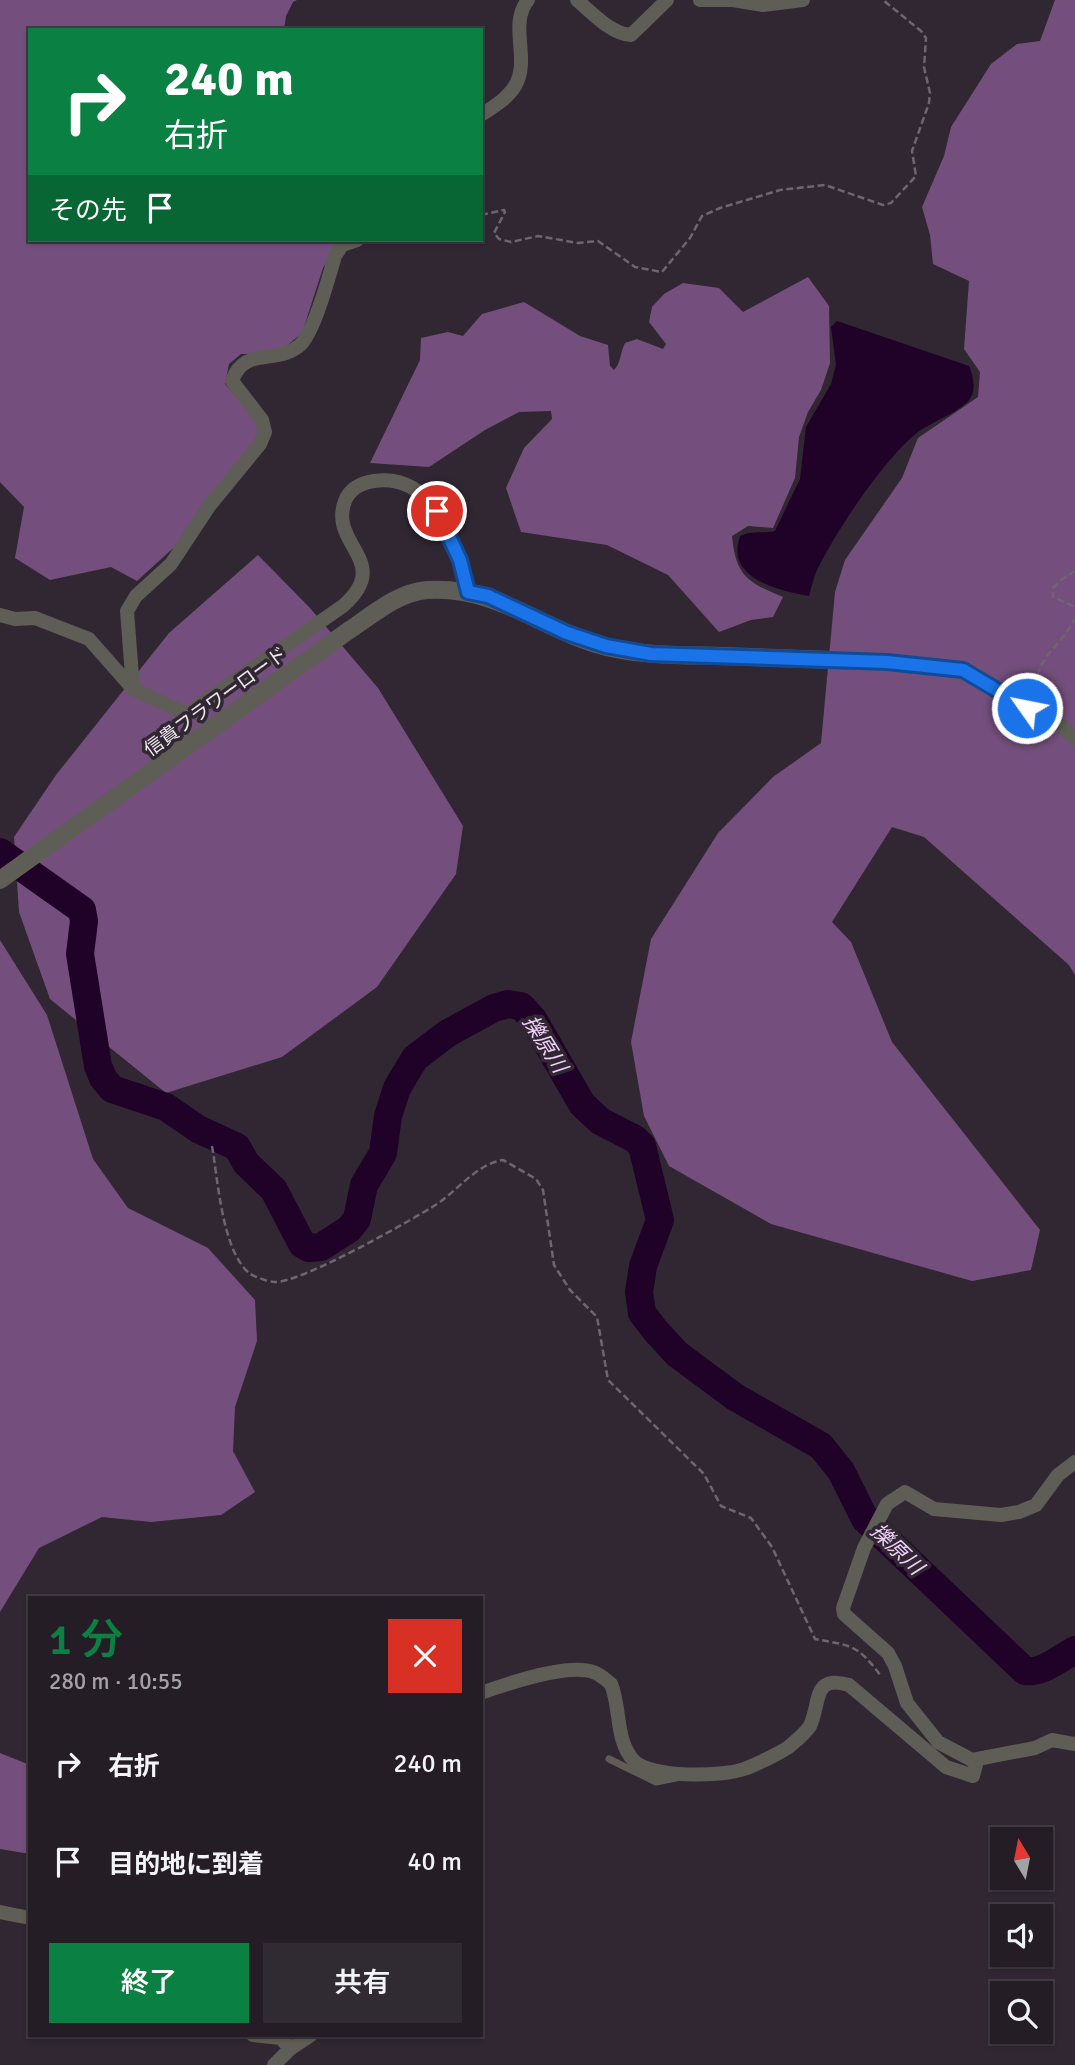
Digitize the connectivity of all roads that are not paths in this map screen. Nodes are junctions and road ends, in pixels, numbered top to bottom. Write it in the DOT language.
graph roads {
  1 [pos="528,0"];
  2 [pos="577,0"];
  3 [pos="667,0"];
  4 [pos="700,0"];
  5 [pos="803,0"];
  6 [pos="483,114"];
  7 [pos="352,242"];
  8 [pos="468,592"];
  9 [pos="0,615"];
  10 [pos="887,662"];
  11 [pos="132,689"];
  12 [pos="1075,739"];
  13 [pos="0,880"];
  14 [pos="1075,1462"];
  15 [pos="483,1692"];
  16 [pos="1075,1744"];
  17 [pos="609,1759"];
  18 [pos="972,1760"];
  19 [pos="694,1775"];
  20 [pos="0,1912"];
  21 [pos="28,1918"];
  22 [pos="272,2037"];
  23 [pos="308,2037"];
  24 [pos="290,2049"];
  25 [pos="274,2065"];
  1 -- 6 [label="street"];
  2 -- 3 [label="street"];
  4 -- 5 [label="street"];
  7 -- 11 [label="street"];
  8 -- 10 [label="street, 信貴フラワーロード"];
  8 -- 11 [label="street"];
  8 -- 13 [label="street, 信貴フラワーロード"];
  9 -- 11 [label="street"];
  10 -- 12 [label="street"];
  14 -- 18 [label="street"];
  15 -- 19 [label="street"];
  16 -- 18 [label="street"];
  17 -- 19 [label="lane"];
  18 -- 19 [label="street"];
  20 -- 21 [label="street"];
  22 -- 24 [label="street"];
  23 -- 24 [label="street"];
  24 -- 25 [label="street"];
}
